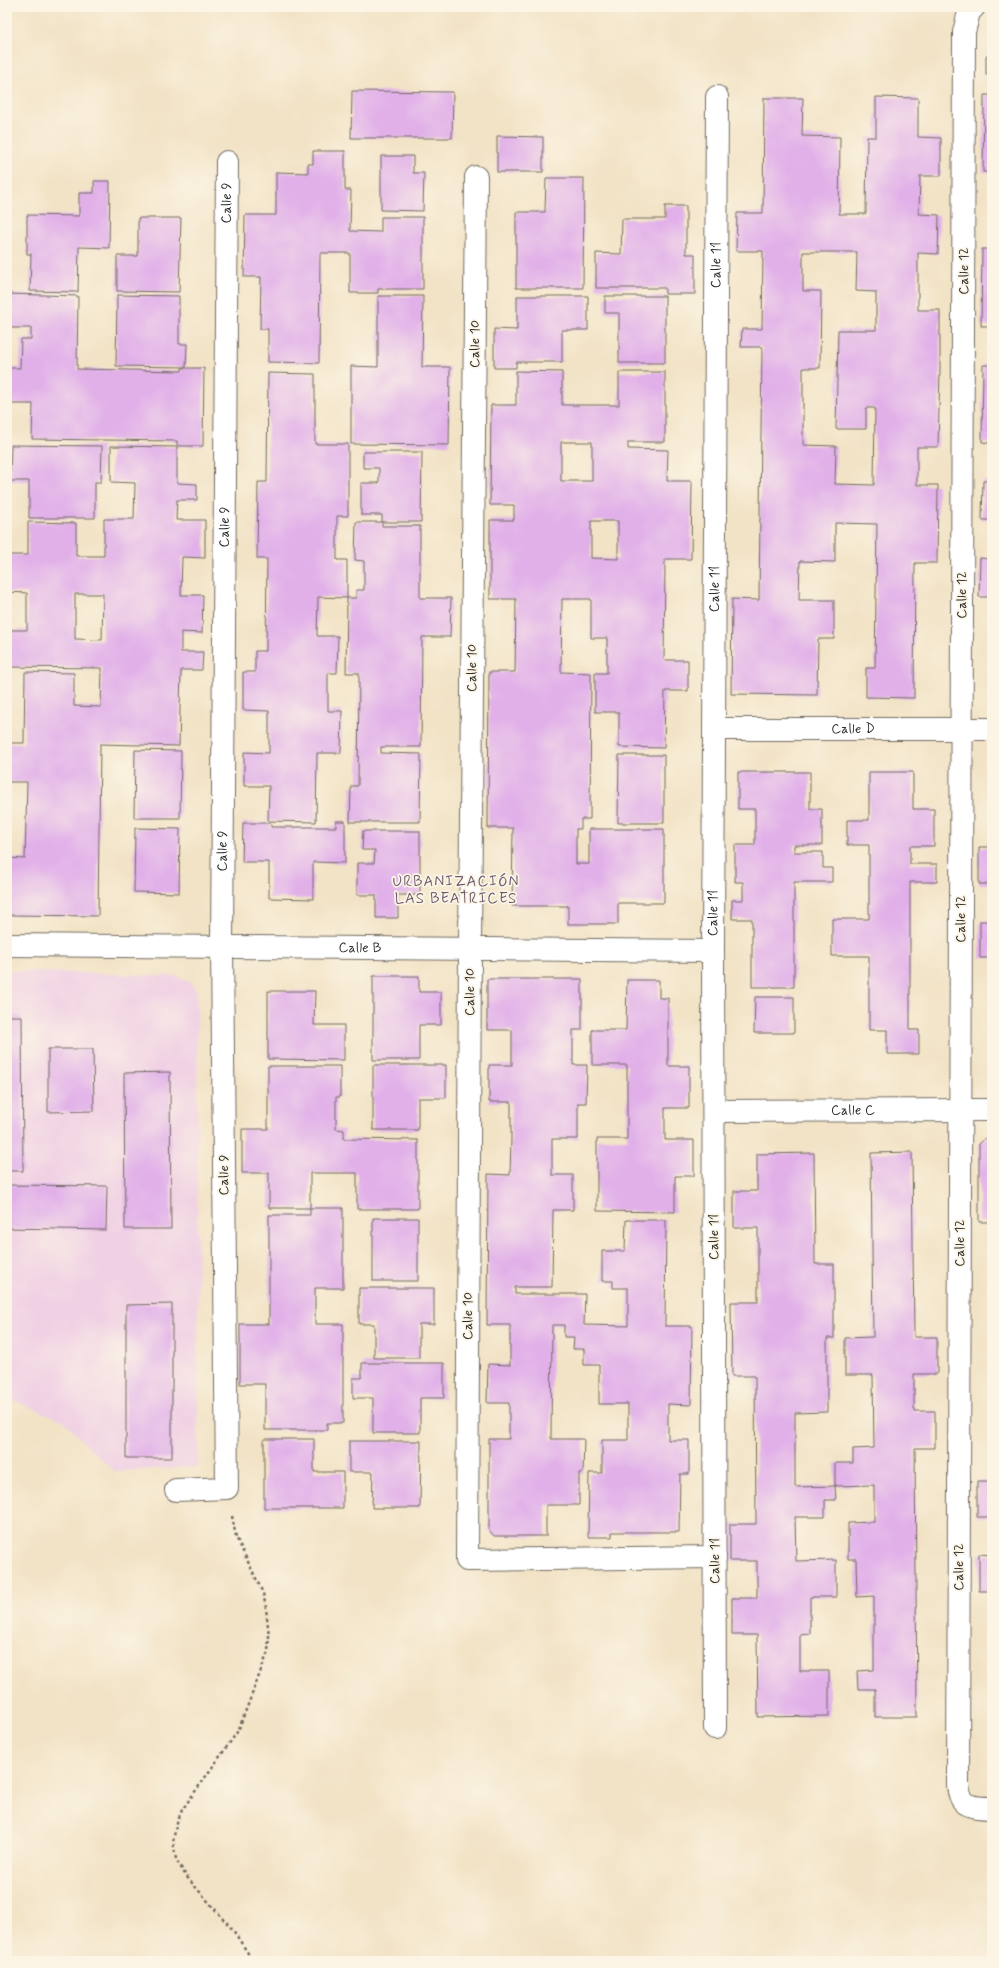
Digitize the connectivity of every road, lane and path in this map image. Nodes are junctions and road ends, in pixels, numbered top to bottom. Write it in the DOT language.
graph roads {
  1 [pos="974,7"];
  2 [pos="717,97"];
  3 [pos="226,162"];
  4 [pos="476,177"];
  5 [pos="714,729"];
  6 [pos="962,729"];
  7 [pos="992,729"];
  8 [pos="7,944"];
  9 [pos="222,946"];
  10 [pos="470,948"];
  11 [pos="713,951"];
  12 [pos="714,1110"];
  13 [pos="961,1110"];
  14 [pos="992,1110"];
  15 [pos="226,1488"];
  16 [pos="176,1490"];
  17 [pos="715,1557"];
  18 [pos="715,1728"];
  19 [pos="992,1808"];
  20 [pos="253,1961"];
  1 -- 6 [label="street, Calle 12"];
  2 -- 5 [label="street, Calle 11"];
  3 -- 9 [label="street, Calle 9"];
  4 -- 10 [label="street, Calle 10"];
  5 -- 6 [label="street, Calle D"];
  5 -- 11 [label="street, Calle 11"];
  6 -- 7 [label="street, Calle D"];
  6 -- 13 [label="street, Calle 12"];
  8 -- 9 [label="street, Calle B"];
  9 -- 10 [label="street, Calle B"];
  9 -- 15 [label="street, Calle 9"];
  10 -- 11 [label="street, Calle B"];
  10 -- 17 [label="street, Calle 10"];
  11 -- 12 [label="street, Calle 11"];
  12 -- 13 [label="street, Calle C"];
  12 -- 17 [label="street, Calle 11"];
  13 -- 14 [label="street, Calle C"];
  13 -- 19 [label="street, Calle 12"];
  15 -- 16 [label="street"];
  15 -- 20 [label="path"];
  17 -- 18 [label="street, Calle 11"];
}
